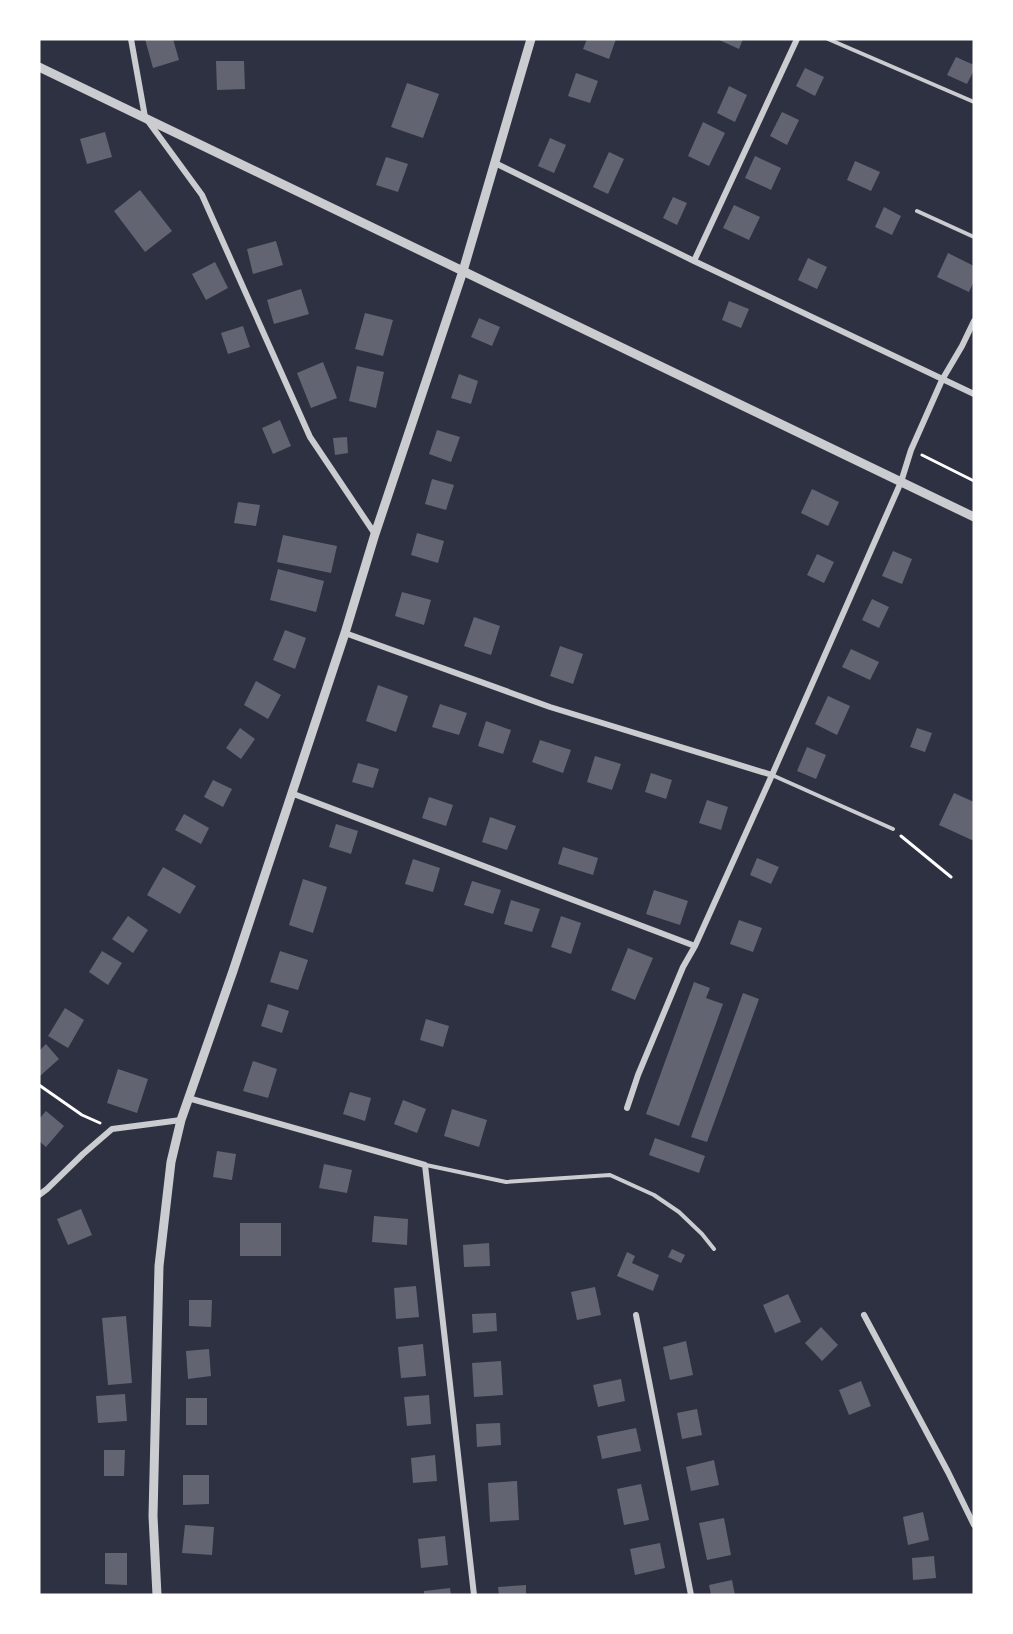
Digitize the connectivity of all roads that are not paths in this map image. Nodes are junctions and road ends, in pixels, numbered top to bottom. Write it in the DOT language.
graph roads {
  1 [pos="131,39"];
  2 [pos="531,39"];
  3 [pos="797,39"];
  4 [pos="828,39"];
  5 [pos="39,67"];
  6 [pos="974,102"];
  7 [pos="145,117"];
  8 [pos="495,163"];
  9 [pos="917,211"];
  10 [pos="974,237"];
  11 [pos="694,261"];
  12 [pos="463,271"];
  13 [pos="974,321"];
  14 [pos="942,380"];
  15 [pos="974,394"];
  16 [pos="900,482"];
  17 [pos="974,517"];
  18 [pos="375,534"];
  19 [pos="345,633"];
  20 [pos="772,775"];
  21 [pos="291,793"];
  22 [pos="892,829"];
  23 [pos="695,946"];
  24 [pos="188,1098"];
  25 [pos="627,1108"];
  26 [pos="181,1120"];
  27 [pos="425,1165"];
  28 [pos="39,1195"];
  29 [pos="714,1249"];
  30 [pos="636,1315"];
  31 [pos="864,1316"];
  32 [pos="974,1525"];
  33 [pos="157,1595"];
  34 [pos="474,1595"];
  35 [pos="692,1595"];
  1 -- 7 [label="street"];
  2 -- 8 [label="street"];
  3 -- 11 [label="street"];
  4 -- 6 [label="lane"];
  5 -- 7 [label="street"];
  7 -- 12 [label="street"];
  7 -- 18 [label="street"];
  8 -- 11 [label="street"];
  8 -- 12 [label="street"];
  9 -- 10 [label="lane"];
  11 -- 14 [label="street"];
  12 -- 16 [label="street"];
  12 -- 18 [label="street"];
  13 -- 14 [label="street"];
  14 -- 15 [label="street"];
  14 -- 16 [label="street"];
  16 -- 17 [label="street"];
  16 -- 20 [label="street"];
  18 -- 19 [label="street"];
  19 -- 20 [label="street"];
  19 -- 21 [label="street"];
  20 -- 22 [label="lane"];
  20 -- 23 [label="street"];
  21 -- 23 [label="street"];
  21 -- 24 [label="street"];
  23 -- 25 [label="street"];
  24 -- 26 [label="street"];
  24 -- 27 [label="street"];
  26 -- 28 [label="street"];
  26 -- 33 [label="street"];
  27 -- 29 [label="lane"];
  27 -- 34 [label="street"];
  30 -- 35 [label="street"];
  31 -- 32 [label="street"];
}
